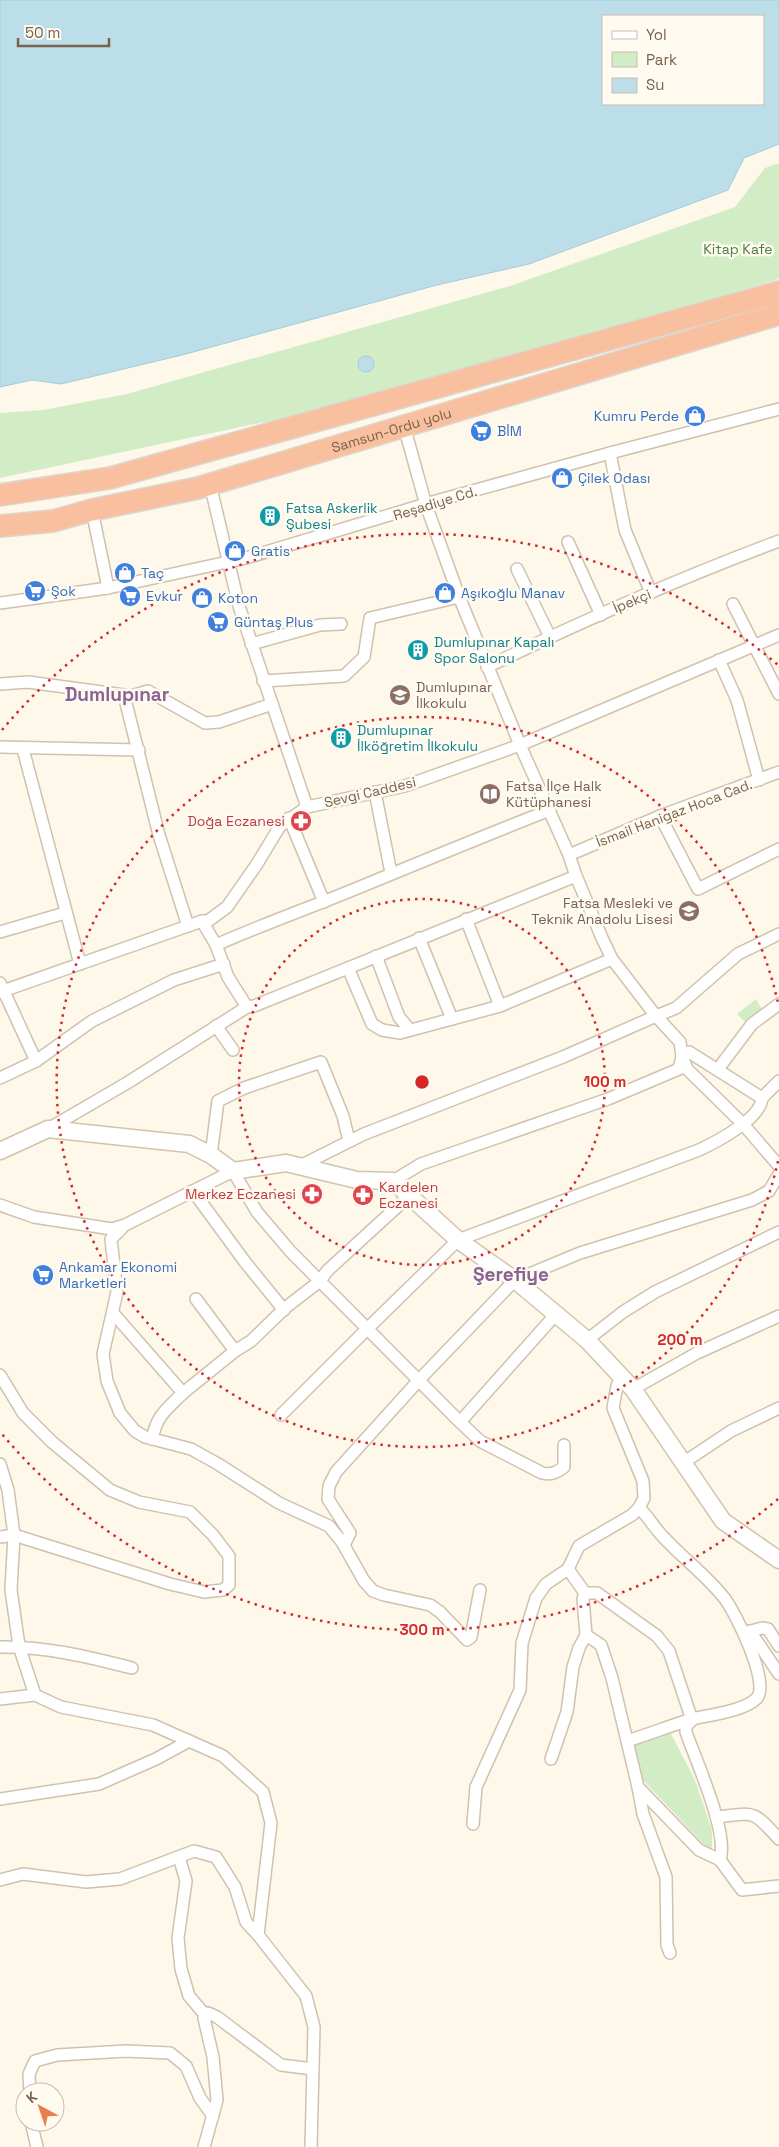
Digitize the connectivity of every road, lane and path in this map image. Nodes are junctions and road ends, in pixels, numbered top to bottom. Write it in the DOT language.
graph roads {
  1 [pos="779,292"];
  2 [pos="779,314"];
  3 [pos="779,409"];
  4 [pos="404,426"];
  5 [pos="610,453"];
  6 [pos="210,484"];
  7 [pos="0,495"];
  8 [pos="426,506"];
  9 [pos="92,510"];
  10 [pos="0,526"];
  11 [pos="779,541"];
  12 [pos="568,542"];
  13 [pos="228,562"];
  14 [pos="517,569"];
  15 [pos="108,588"];
  16 [pos="651,593"];
  17 [pos="459,597"];
  18 [pos="0,603"];
  19 [pos="733,604"];
  20 [pos="601,615"];
  21 [pos="341,624"];
  22 [pos="779,635"];
  23 [pos="550,637"];
  24 [pos="251,644"];
  25 [pos="754,644"];
  26 [pos="719,660"];
  27 [pos="487,667"];
  28 [pos="263,681"];
  29 [pos="0,684"];
  30 [pos="779,694"];
  31 [pos="125,698"];
  32 [pos="272,704"];
  33 [pos="520,745"];
  34 [pos="0,747"];
  35 [pos="24,749"];
  36 [pos="139,750"];
  37 [pos="779,772"];
  38 [pos="759,780"];
  39 [pos="375,792"];
  40 [pos="306,807"];
  41 [pos="550,810"];
  42 [pos="660,816"];
  43 [pos="289,818"];
  44 [pos="779,849"];
  45 [pos="570,855"];
  46 [pos="392,873"];
  47 [pos="576,876"];
  48 [pos="324,902"];
  49 [pos="65,913"];
  50 [pos="466,919"];
  51 [pos="202,921"];
  52 [pos="188,926"];
  53 [pos="0,932"];
  54 [pos="779,934"];
  55 [pos="419,938"];
  56 [pos="216,945"];
  57 [pos="376,956"];
  58 [pos="612,959"];
  59 [pos="80,964"];
  60 [pos="224,964"];
  61 [pos="348,968"];
  62 [pos="1,988"];
  63 [pos="779,1004"];
  64 [pos="500,1006"];
  65 [pos="247,1007"];
  66 [pos="656,1016"];
  67 [pos="452,1019"];
  68 [pos="216,1026"];
  69 [pos="410,1030"];
  70 [pos="232,1050"];
  71 [pos="682,1056"];
  72 [pos="36,1061"];
  73 [pos="718,1069"];
  74 [pos="0,1078"];
  75 [pos="779,1081"];
  76 [pos="762,1098"];
  77 [pos="743,1124"];
  78 [pos="48,1129"];
  79 [pos="349,1141"];
  80 [pos="0,1152"];
  81 [pos="211,1154"];
  82 [pos="300,1166"];
  83 [pos="779,1166"];
  84 [pos="233,1171"];
  85 [pos="779,1174"];
  86 [pos="394,1181"];
  87 [pos="193,1191"];
  88 [pos="410,1195"];
  89 [pos="0,1205"];
  90 [pos="125,1225"];
  91 [pos="779,1232"];
  92 [pos="458,1240"];
  93 [pos="515,1280"];
  94 [pos="320,1281"];
  95 [pos="196,1300"];
  96 [pos="284,1310"];
  97 [pos="113,1313"];
  98 [pos="556,1314"];
  99 [pos="779,1316"];
  100 [pos="368,1328"];
  101 [pos="587,1340"];
  102 [pos="235,1351"];
  103 [pos="0,1375"];
  104 [pos="418,1380"];
  105 [pos="627,1383"];
  106 [pos="183,1393"];
  107 [pos="779,1408"];
  108 [pos="281,1415"];
  109 [pos="460,1422"];
  110 [pos="152,1439"];
  111 [pos="564,1445"];
  112 [pos="683,1463"];
  113 [pos="0,1464"];
  114 [pos="638,1508"];
  115 [pos="14,1535"];
  116 [pos="0,1537"];
  117 [pos="344,1545"];
  118 [pos="779,1560"];
  119 [pos="568,1569"];
  120 [pos="480,1590"];
  121 [pos="6,1591"];
  122 [pos="585,1593"];
  123 [pos="747,1632"];
  124 [pos="586,1635"];
  125 [pos="19,1646"];
  126 [pos="779,1646"];
  127 [pos="0,1647"];
  128 [pos="132,1668"];
  129 [pos="779,1674"];
  130 [pos="35,1695"];
  131 [pos="0,1699"];
  132 [pos="692,1720"];
  133 [pos="189,1741"];
  134 [pos="627,1741"];
  135 [pos="551,1760"];
  136 [pos="638,1787"];
  137 [pos="0,1799"];
  138 [pos="717,1817"];
  139 [pos="473,1824"];
  140 [pos="779,1838"];
  141 [pos="178,1857"];
  142 [pos="720,1860"];
  143 [pos="0,1880"];
  144 [pos="779,1886"];
  145 [pos="258,1935"];
  146 [pos="670,1953"];
  147 [pos="206,2016"];
  148 [pos="313,2069"];
  149 [pos="29,2082"];
  150 [pos="213,2116"];
  151 [pos="33,2132"];
  152 [pos="37,2147"];
  153 [pos="204,2147"];
  154 [pos="311,2147"];
  1 -- 7 [label="highway, Samsun-Ordu yolu"];
  2 -- 4 [label="highway, Samsun-Ordu yolu"];
  3 -- 5 [label="street, Reşadiye Cd."];
  4 -- 6 [label="highway, Samsun-Ordu yolu"];
  4 -- 8 [label="street"];
  5 -- 8 [label="street, Reşadiye Cd."];
  5 -- 16 [label="street"];
  6 -- 9 [label="highway, Samsun-Ordu yolu"];
  6 -- 13 [label="street"];
  8 -- 13 [label="street, Reşadiye Cd."];
  8 -- 17 [label="street"];
  9 -- 10 [label="highway, Samsun-Ordu yolu"];
  9 -- 15 [label="street"];
  11 -- 16 [label="street, İpekçi"];
  12 -- 20 [label="street"];
  13 -- 15 [label="street, Reşadiye Cd."];
  13 -- 24 [label="street"];
  14 -- 23 [label="street"];
  15 -- 18 [label="street, Reşadiye Cd."];
  16 -- 20 [label="street, İpekçi"];
  17 -- 27 [label="street"];
  17 -- 28 [label="street"];
  19 -- 25 [label="street"];
  20 -- 23 [label="street, İpekçi"];
  21 -- 24 [label="street"];
  22 -- 25 [label="street, Sevgi Caddesi"];
  23 -- 27 [label="street, İpekçi"];
  24 -- 28 [label="street"];
  25 -- 26 [label="street, Sevgi Caddesi"];
  25 -- 30 [label="street"];
  26 -- 33 [label="street, Sevgi Caddesi"];
  26 -- 38 [label="street"];
  27 -- 33 [label="street"];
  28 -- 32 [label="street"];
  29 -- 31 [label="street"];
  31 -- 32 [label="street"];
  31 -- 36 [label="street"];
  32 -- 40 [label="street"];
  33 -- 39 [label="street, Sevgi Caddesi"];
  33 -- 41 [label="street"];
  34 -- 35 [label="street"];
  35 -- 36 [label="street"];
  35 -- 49 [label="street"];
  36 -- 52 [label="street"];
  37 -- 38 [label="street, İsmail Hanigaz Hoca Cad."];
  38 -- 42 [label="street, İsmail Hanigaz Hoca Cad."];
  39 -- 40 [label="street, Sevgi Caddesi"];
  39 -- 46 [label="street"];
  40 -- 43 [label="street, Sevgi Caddesi"];
  41 -- 45 [label="street"];
  41 -- 46 [label="street"];
  42 -- 44 [label="street"];
  42 -- 45 [label="street, İsmail Hanigaz Hoca Cad."];
  43 -- 48 [label="street"];
  43 -- 51 [label="street, Sevgi Caddesi"];
  45 -- 47 [label="street"];
  46 -- 48 [label="street"];
  47 -- 50 [label="street"];
  47 -- 58 [label="street"];
  48 -- 56 [label="street"];
  49 -- 53 [label="street"];
  49 -- 59 [label="street"];
  50 -- 55 [label="street"];
  50 -- 64 [label="street"];
  51 -- 52 [label="street, Sevgi Caddesi"];
  51 -- 56 [label="street"];
  52 -- 59 [label="street, Sevgi Caddesi"];
  54 -- 66 [label="street"];
  55 -- 57 [label="street"];
  55 -- 67 [label="street"];
  56 -- 60 [label="street"];
  57 -- 61 [label="street"];
  57 -- 69 [label="street"];
  58 -- 64 [label="street"];
  58 -- 66 [label="street"];
  59 -- 62 [label="street, Sevgi Caddesi"];
  60 -- 65 [label="street"];
  60 -- 72 [label="street"];
  61 -- 65 [label="street"];
  61 -- 69 [label="street"];
  62 -- 72 [label="street"];
  63 -- 73 [label="street"];
  64 -- 67 [label="street"];
  65 -- 68 [label="street"];
  66 -- 71 [label="street"];
  66 -- 79 [label="street"];
  67 -- 69 [label="street"];
  68 -- 70 [label="street"];
  68 -- 78 [label="street"];
  71 -- 73 [label="street"];
  71 -- 77 [label="street"];
  71 -- 86 [label="street"];
  72 -- 74 [label="street"];
  73 -- 76 [label="street"];
  75 -- 76 [label="street"];
  76 -- 77 [label="street"];
  77 -- 83 [label="street"];
  77 -- 92 [label="street"];
  78 -- 80 [label="street"];
  78 -- 81 [label="street"];
  79 -- 81 [label="street"];
  79 -- 82 [label="street"];
  81 -- 84 [label="street"];
  82 -- 84 [label="street"];
  82 -- 86 [label="street"];
  84 -- 87 [label="street"];
  84 -- 94 [label="street"];
  85 -- 93 [label="street"];
  86 -- 88 [label="street"];
  87 -- 90 [label="street"];
  87 -- 96 [label="street"];
  88 -- 92 [label="street"];
  88 -- 94 [label="street"];
  89 -- 90 [label="street"];
  90 -- 97 [label="street"];
  91 -- 101 [label="street"];
  92 -- 93 [label="street"];
  92 -- 100 [label="street"];
  93 -- 98 [label="street"];
  93 -- 104 [label="street"];
  94 -- 96 [label="street"];
  94 -- 100 [label="street"];
  95 -- 102 [label="street"];
  96 -- 102 [label="street"];
  97 -- 106 [label="street"];
  97 -- 110 [label="street"];
  98 -- 101 [label="street"];
  98 -- 109 [label="street"];
  99 -- 105 [label="street"];
  100 -- 104 [label="street"];
  100 -- 108 [label="street"];
  101 -- 105 [label="street"];
  102 -- 106 [label="street"];
  103 -- 115 [label="street"];
  104 -- 109 [label="street"];
  104 -- 117 [label="street"];
  105 -- 112 [label="street"];
  105 -- 114 [label="street"];
  106 -- 110 [label="street"];
  107 -- 112 [label="street"];
  109 -- 111 [label="street"];
  110 -- 117 [label="street"];
  112 -- 118 [label="street"];
  113 -- 115 [label="street"];
  114 -- 119 [label="street"];
  114 -- 123 [label="street"];
  115 -- 116 [label="street"];
  115 -- 121 [label="street"];
  117 -- 120 [label="street"];
  119 -- 122 [label="street"];
  119 -- 139 [label="street"];
  121 -- 125 [label="street"];
  122 -- 124 [label="street"];
  122 -- 132 [label="street"];
  123 -- 126 [label="street"];
  123 -- 129 [label="street"];
  123 -- 132 [label="street"];
  124 -- 134 [label="street"];
  124 -- 135 [label="street"];
  125 -- 127 [label="street"];
  125 -- 128 [label="street"];
  125 -- 130 [label="street"];
  130 -- 131 [label="street"];
  130 -- 133 [label="street"];
  132 -- 134 [label="street"];
  132 -- 138 [label="street"];
  133 -- 137 [label="street"];
  133 -- 145 [label="street"];
  134 -- 136 [label="street"];
  136 -- 142 [label="street"];
  136 -- 146 [label="street"];
  138 -- 140 [label="street"];
  138 -- 142 [label="street"];
  141 -- 143 [label="street"];
  141 -- 145 [label="street"];
  141 -- 147 [label="street"];
  142 -- 144 [label="street"];
  145 -- 148 [label="street"];
  147 -- 148 [label="street"];
  147 -- 150 [label="street"];
  148 -- 154 [label="street"];
  149 -- 150 [label="street"];
  150 -- 153 [label="street"];
  151 -- 152 [label="street"];
}
